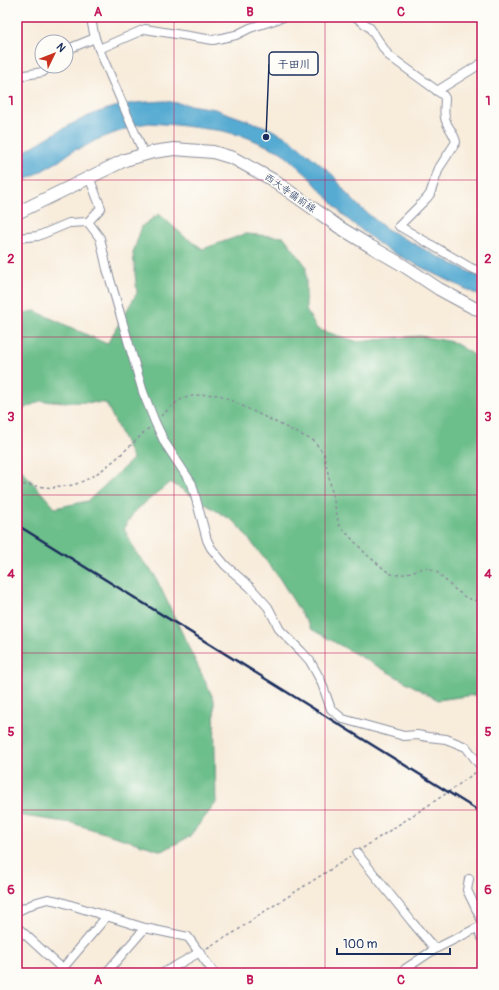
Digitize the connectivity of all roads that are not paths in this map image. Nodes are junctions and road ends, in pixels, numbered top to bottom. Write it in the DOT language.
graph roads {
  1 [pos="93,17"];
  2 [pos="284,17"];
  3 [pos="356,17"];
  4 [pos="95,38"];
  5 [pos="74,47"];
  6 [pos="99,49"];
  7 [pos="482,63"];
  8 [pos="34,74"];
  9 [pos="17,79"];
  10 [pos="437,91"];
  11 [pos="144,154"];
  12 [pos="90,177"];
  13 [pos="17,213"];
  14 [pos="88,222"];
  15 [pos="17,238"];
  16 [pos="482,272"];
  17 [pos="482,310"];
  18 [pos="482,768"];
  19 [pos="357,853"];
  20 [pos="469,880"];
  21 [pos="17,911"];
  22 [pos="107,916"];
  23 [pos="482,925"];
  24 [pos="17,927"];
  25 [pos="145,928"];
  26 [pos="482,938"];
  27 [pos="435,949"];
  28 [pos="200,952"];
  29 [pos="65,971"];
  30 [pos="106,973"];
  31 [pos="163,973"];
  32 [pos="214,973"];
  33 [pos="408,973"];
  1 -- 4 [label="street"];
  2 -- 6 [label="street"];
  3 -- 10 [label="street"];
  4 -- 5 [label="street"];
  4 -- 6 [label="street"];
  6 -- 11 [label="street"];
  7 -- 10 [label="street"];
  8 -- 9 [label="street"];
  10 -- 16 [label="street"];
  11 -- 12 [label="main road, 西大寺備前線"];
  11 -- 17 [label="main road, 西大寺備前線"];
  12 -- 13 [label="main road, 西大寺備前線"];
  12 -- 14 [label="street"];
  14 -- 15 [label="street"];
  14 -- 18 [label="street"];
  19 -- 27 [label="street"];
  20 -- 23 [label="street"];
  21 -- 22 [label="street"];
  22 -- 25 [label="street"];
  22 -- 29 [label="street"];
  23 -- 26 [label="street"];
  23 -- 27 [label="street"];
  24 -- 29 [label="street"];
  25 -- 28 [label="street"];
  25 -- 30 [label="street"];
  27 -- 33 [label="street"];
  28 -- 31 [label="street"];
  28 -- 32 [label="street"];
}
